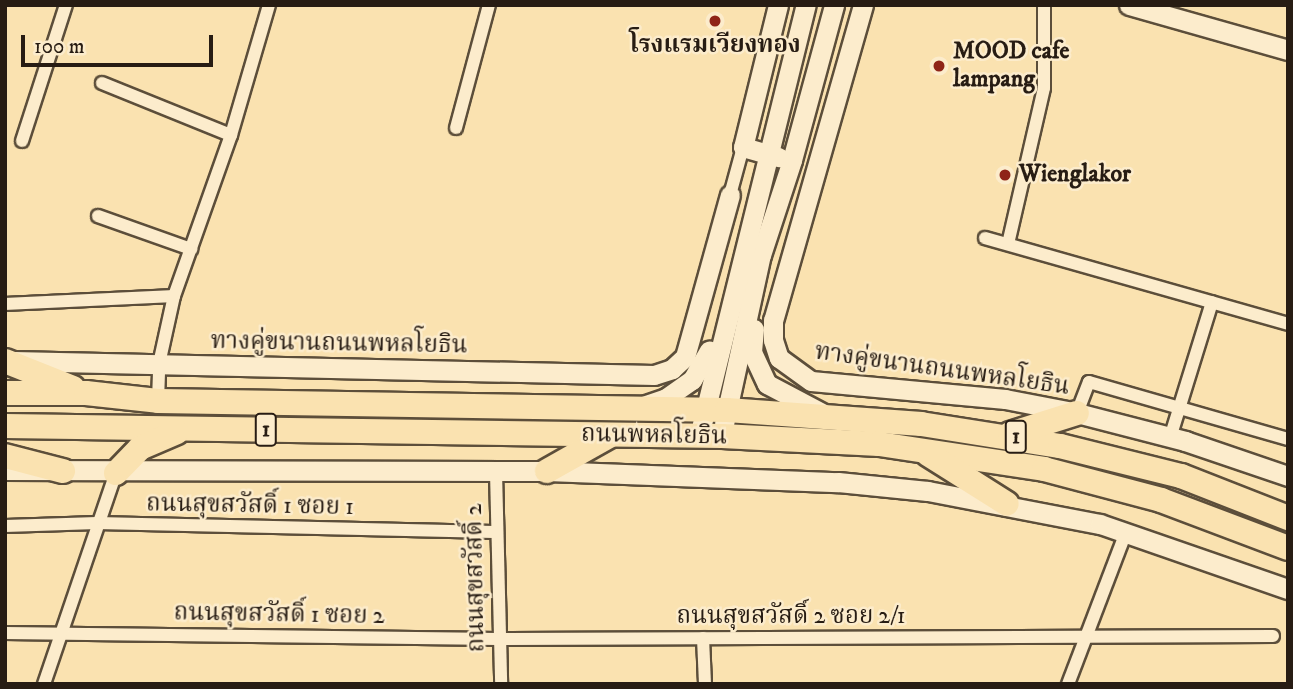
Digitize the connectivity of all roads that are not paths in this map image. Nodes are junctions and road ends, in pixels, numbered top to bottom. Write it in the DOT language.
graph roads {
  1 [pos="66,5"];
  2 [pos="489,5"];
  3 [pos="778,5"];
  4 [pos="806,5"];
  5 [pos="834,5"];
  6 [pos="863,5"];
  7 [pos="1044,5"];
  8 [pos="1129,5"];
  9 [pos="268,6"];
  10 [pos="1288,50"];
  11 [pos="102,83"];
  12 [pos="456,128"];
  13 [pos="231,135"];
  14 [pos="22,141"];
  15 [pos="743,147"];
  16 [pos="767,154"];
  17 [pos="792,160"];
  18 [pos="818,167"];
  19 [pos="730,195"];
  20 [pos="98,216"];
  21 [pos="985,239"];
  22 [pos="1008,244"];
  23 [pos="191,249"];
  24 [pos="761,255"];
  25 [pos="174,296"];
  26 [pos="1212,302"];
  27 [pos="5,304"];
  28 [pos="728,304"];
  29 [pos="1288,324"];
  30 [pos="5,361"];
  31 [pos="159,364"];
  32 [pos="5,393"];
  33 [pos="86,393"];
  34 [pos="158,401"];
  35 [pos="1179,407"];
  36 [pos="636,408"];
  37 [pos="702,409"];
  38 [pos="727,410"];
  39 [pos="1077,413"];
  40 [pos="833,418"];
  41 [pos="5,426"];
  42 [pos="184,429"];
  43 [pos="1006,435"];
  44 [pos="609,436"];
  45 [pos="710,436"];
  46 [pos="1170,438"];
  47 [pos="1288,439"];
  48 [pos="920,449"];
  49 [pos="5,456"];
  50 [pos="5,470"];
  51 [pos="63,471"];
  52 [pos="547,471"];
  53 [pos="116,472"];
  54 [pos="496,472"];
  55 [pos="1288,476"];
  56 [pos="1006,504"];
  57 [pos="1288,518"];
  58 [pos="97,523"];
  59 [pos="5,526"];
  60 [pos="494,532"];
  61 [pos="1126,532"];
  62 [pos="1288,548"];
  63 [pos="1288,589"];
  64 [pos="5,633"];
  65 [pos="59,633"];
  66 [pos="1273,636"];
  67 [pos="1085,637"];
  68 [pos="703,638"];
  69 [pos="498,639"];
  70 [pos="44,684"];
  71 [pos="501,684"];
  72 [pos="705,684"];
  73 [pos="1068,684"];
  1 -- 14 [label="street"];
  2 -- 12 [label="street"];
  3 -- 15 [label="main road"];
  4 -- 16 [label="main road"];
  5 -- 17 [label="main road"];
  6 -- 18 [label="main road"];
  7 -- 22 [label="street"];
  8 -- 10 [label="main road"];
  9 -- 13 [label="street"];
  11 -- 13 [label="street"];
  13 -- 23 [label="street"];
  15 -- 16 [label="main road"];
  15 -- 19 [label="street"];
  16 -- 17 [label="main road"];
  16 -- 28 [label="main road"];
  17 -- 18 [label="main road"];
  17 -- 24 [label="main road"];
  18 -- 39 [label="main road, ทางคู่ขนานถนนพหลโยธิน / 1"];
  19 -- 31 [label="main road, ทางคู่ขนานถนนพหลโยธิน"];
  20 -- 23 [label="street"];
  21 -- 22 [label="street"];
  22 -- 26 [label="street"];
  23 -- 25 [label="street"];
  24 -- 38 [label="main road"];
  24 -- 40 [label="main road"];
  25 -- 27 [label="street"];
  25 -- 31 [label="street"];
  26 -- 29 [label="street"];
  26 -- 35 [label="street"];
  28 -- 36 [label="main road"];
  28 -- 37 [label="main road"];
  30 -- 31 [label="main road, ทางคู่ขนานถนนพหลโยธิน"];
  30 -- 33 [label="highway"];
  31 -- 34 [label="street"];
  32 -- 33 [label="highway, ถนนพหลโยธิน / 1"];
  33 -- 34 [label="highway, ถนนพหลโยธิน / 1"];
  34 -- 36 [label="highway, ถนนพหลโยธิน / 1"];
  35 -- 39 [label="street"];
  35 -- 46 [label="street"];
  35 -- 47 [label="street"];
  36 -- 37 [label="highway, ถนนพหลโยธิน / 1"];
  37 -- 38 [label="highway, ถนนพหลโยธิน / 1"];
  37 -- 45 [label="main road"];
  38 -- 40 [label="highway, ถนนพหลโยธิน / 1"];
  38 -- 45 [label="main road"];
  39 -- 43 [label="highway"];
  39 -- 46 [label="main road, ทางคู่ขนานถนนพหลโยธิน / 1"];
  40 -- 43 [label="highway, ถนนพหลโยธิน / 1"];
  41 -- 42 [label="highway, ถนนพหลโยธิน / 1"];
  42 -- 44 [label="highway, ถนนพหลโยธิน / 1"];
  42 -- 53 [label="highway"];
  43 -- 57 [label="highway, ถนนพหลโยธิน / 1"];
  44 -- 45 [label="highway, ถนนพหลโยธิน / 1"];
  44 -- 52 [label="highway"];
  45 -- 48 [label="highway, ถนนพหลโยธิน / 1"];
  46 -- 55 [label="main road, ทางคู่ขนานถนนพหลโยธิน / 1"];
  48 -- 56 [label="highway"];
  48 -- 62 [label="highway, ถนนพหลโยธิน / 1"];
  49 -- 51 [label="highway"];
  50 -- 51 [label="main road, 1"];
  51 -- 53 [label="main road, 1"];
  52 -- 54 [label="main road, 1"];
  52 -- 56 [label="main road, 1"];
  53 -- 54 [label="main road, 1"];
  53 -- 58 [label="street"];
  54 -- 60 [label="street, ถนนสุขสวัสดิ์ 2"];
  56 -- 61 [label="main road, 1"];
  58 -- 59 [label="street, ถนนสุขสวัสดิ์ 1 ซอย 1"];
  58 -- 60 [label="street, ถนนสุขสวัสดิ์ 1 ซอย 1"];
  58 -- 65 [label="street"];
  60 -- 69 [label="street, ถนนสุขสวัสดิ์ 2"];
  61 -- 63 [label="main road, 1"];
  61 -- 67 [label="street"];
  64 -- 65 [label="street, ถนนสุขสวัสดิ์ 1 ซอย 2"];
  65 -- 69 [label="street, ถนนสุขสวัสดิ์ 1 ซอย 2"];
  65 -- 70 [label="street"];
  66 -- 67 [label="street, ถนนสุขสวัสดิ์ 2 ซอย 2/1"];
  67 -- 68 [label="street, ถนนสุขสวัสดิ์ 2 ซอย 2/1"];
  67 -- 73 [label="street"];
  68 -- 69 [label="street, ถนนสุขสวัสดิ์ 2 ซอย 2/1"];
  68 -- 72 [label="street"];
  69 -- 71 [label="street, ถนนสุขสวัสดิ์ 2"];
}
